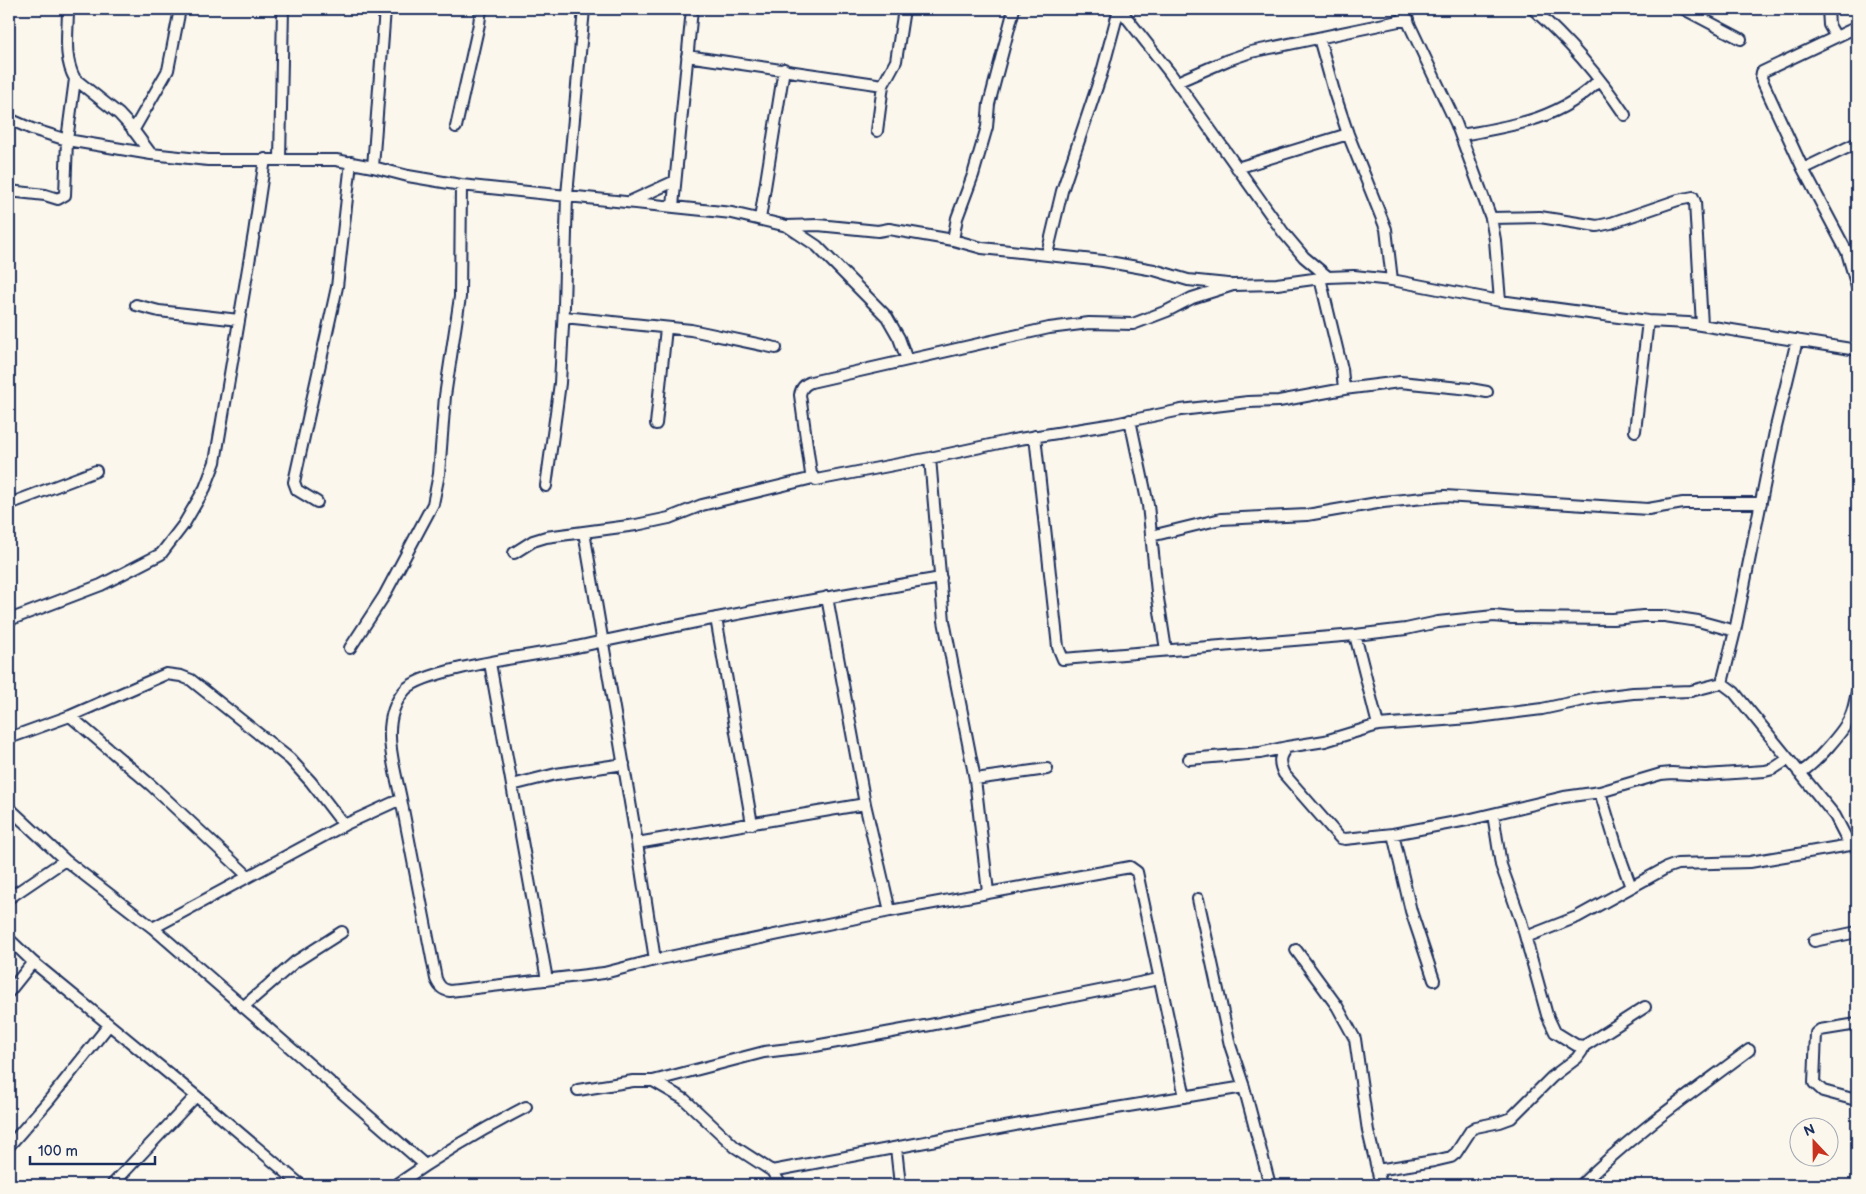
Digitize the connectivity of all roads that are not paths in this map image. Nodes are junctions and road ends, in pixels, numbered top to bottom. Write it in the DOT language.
graph roads {
  1 [pos="68,9"];
  2 [pos="180,9"];
  3 [pos="282,9"];
  4 [pos="385,9"];
  5 [pos="481,9"];
  6 [pos="584,9"];
  7 [pos="692,9"];
  8 [pos="904,9"];
  9 [pos="1014,9"];
  10 [pos="1119,9"];
  11 [pos="1402,9"];
  12 [pos="1684,9"];
  13 [pos="1828,9"];
  14 [pos="1539,10"];
  15 [pos="1408,19"];
  16 [pos="1857,27"];
  17 [pos="1836,37"];
  18 [pos="1319,38"];
  19 [pos="1741,39"];
  20 [pos="687,56"];
  21 [pos="784,69"];
  22 [pos="75,79"];
  23 [pos="1600,80"];
  24 [pos="1177,82"];
  25 [pos="884,85"];
  26 [pos="1625,115"];
  27 [pos="9,119"];
  28 [pos="456,127"];
  29 [pos="133,131"];
  30 [pos="877,131"];
  31 [pos="1348,134"];
  32 [pos="1461,135"];
  33 [pos="67,140"];
  34 [pos="1857,143"];
  35 [pos="151,154"];
  36 [pos="265,159"];
  37 [pos="280,159"];
  38 [pos="351,162"];
  39 [pos="373,167"];
  40 [pos="1237,168"];
  41 [pos="1803,169"];
  42 [pos="675,180"];
  43 [pos="461,185"];
  44 [pos="9,191"];
  45 [pos="567,195"];
  46 [pos="628,202"];
  47 [pos="673,206"];
  48 [pos="1491,218"];
  49 [pos="760,220"];
  50 [pos="787,226"];
  51 [pos="953,240"];
  52 [pos="1047,254"];
  53 [pos="1324,277"];
  54 [pos="1188,280"];
  55 [pos="1392,280"];
  56 [pos="1233,285"];
  57 [pos="1857,287"];
  58 [pos="1192,298"];
  59 [pos="1500,301"];
  60 [pos="136,305"];
  61 [pos="564,317"];
  62 [pos="239,320"];
  63 [pos="1648,321"];
  64 [pos="1702,326"];
  65 [pos="666,328"];
  66 [pos="1797,340"];
  67 [pos="776,348"];
  68 [pos="1857,350"];
  69 [pos="907,360"];
  70 [pos="1344,388"];
  71 [pos="1487,392"];
  72 [pos="1130,420"];
  73 [pos="656,424"];
  74 [pos="1635,431"];
  75 [pos="1035,436"];
  76 [pos="930,458"];
  77 [pos="96,471"];
  78 [pos="813,478"];
  79 [pos="546,486"];
  80 [pos="317,502"];
  81 [pos="1761,503"];
  82 [pos="9,504"];
  83 [pos="584,532"];
  84 [pos="1151,536"];
  85 [pos="514,553"];
  86 [pos="941,578"];
  87 [pos="827,597"];
  88 [pos="716,618"];
  89 [pos="9,620"];
  90 [pos="1734,631"];
  91 [pos="1356,636"];
  92 [pos="602,640"];
  93 [pos="350,648"];
  94 [pos="1166,650"];
  95 [pos="490,663"];
  96 [pos="1722,683"];
  97 [pos="1857,692"];
  98 [pos="70,716"];
  99 [pos="1378,725"];
  100 [pos="9,738"];
  101 [pos="1287,747"];
  102 [pos="1189,758"];
  103 [pos="1788,758"];
  104 [pos="624,764"];
  105 [pos="1047,769"];
  106 [pos="1803,773"];
  107 [pos="975,779"];
  108 [pos="512,785"];
  109 [pos="1600,792"];
  110 [pos="401,799"];
  111 [pos="865,804"];
  112 [pos="9,808"];
  113 [pos="1493,814"];
  114 [pos="752,824"];
  115 [pos="344,825"];
  116 [pos="1393,834"];
  117 [pos="637,842"];
  118 [pos="1854,844"];
  119 [pos="65,860"];
  120 [pos="248,876"];
  121 [pos="1631,887"];
  122 [pos="988,892"];
  123 [pos="9,898"];
  124 [pos="1198,899"];
  125 [pos="890,911"];
  126 [pos="154,928"];
  127 [pos="342,932"];
  128 [pos="1857,932"];
  129 [pos="1526,937"];
  130 [pos="9,939"];
  131 [pos="1814,941"];
  132 [pos="1296,950"];
  133 [pos="655,960"];
  134 [pos="33,962"];
  135 [pos="1159,978"];
  136 [pos="548,980"];
  137 [pos="1434,980"];
  138 [pos="9,992"];
  139 [pos="243,1006"];
  140 [pos="1645,1007"];
  141 [pos="1857,1024"];
  142 [pos="108,1025"];
  143 [pos="1584,1046"];
  144 [pos="1749,1050"];
  145 [pos="652,1080"];
  146 [pos="1244,1087"];
  147 [pos="578,1090"];
  148 [pos="196,1096"];
  149 [pos="1185,1097"];
  150 [pos="1856,1100"];
  151 [pos="526,1107"];
  152 [pos="9,1146"];
  153 [pos="896,1148"];
  154 [pos="425,1165"];
  155 [pos="1377,1170"];
  156 [pos="772,1171"];
  157 [pos="112,1185"];
  158 [pos="300,1185"];
  159 [pos="396,1185"];
  160 [pos="781,1185"];
  161 [pos="900,1185"];
  162 [pos="1270,1185"];
  163 [pos="1381,1185"];
  164 [pos="1581,1185"];
  1 -- 22 [label="street"];
  2 -- 29 [label="street"];
  3 -- 37 [label="street"];
  4 -- 39 [label="street"];
  5 -- 28 [label="street"];
  6 -- 45 [label="street"];
  7 -- 20 [label="street"];
  8 -- 25 [label="street"];
  9 -- 51 [label="street"];
  10 -- 24 [label="street"];
  10 -- 52 [label="street"];
  11 -- 15 [label="street"];
  12 -- 19 [label="street"];
  13 -- 17 [label="street"];
  14 -- 23 [label="street"];
  15 -- 18 [label="street"];
  15 -- 32 [label="street"];
  16 -- 17 [label="street"];
  17 -- 41 [label="street"];
  18 -- 24 [label="street"];
  18 -- 31 [label="street"];
  20 -- 21 [label="street"];
  20 -- 42 [label="street"];
  21 -- 25 [label="street"];
  21 -- 49 [label="street"];
  22 -- 29 [label="street"];
  22 -- 33 [label="street"];
  23 -- 26 [label="street"];
  23 -- 32 [label="street"];
  24 -- 40 [label="street"];
  25 -- 30 [label="street"];
  27 -- 33 [label="street"];
  29 -- 35 [label="street"];
  31 -- 40 [label="street"];
  31 -- 55 [label="street"];
  32 -- 48 [label="street"];
  33 -- 35 [label="street"];
  33 -- 44 [label="street"];
  34 -- 41 [label="street"];
  35 -- 36 [label="street"];
  36 -- 37 [label="street"];
  36 -- 62 [label="street"];
  37 -- 38 [label="street"];
  38 -- 39 [label="street"];
  38 -- 80 [label="street"];
  39 -- 43 [label="street"];
  40 -- 53 [label="street"];
  41 -- 57 [label="street"];
  42 -- 46 [label="street"];
  42 -- 47 [label="street"];
  43 -- 45 [label="street"];
  43 -- 93 [label="street"];
  45 -- 46 [label="street"];
  45 -- 61 [label="street"];
  46 -- 47 [label="street"];
  47 -- 49 [label="street"];
  48 -- 59 [label="street"];
  48 -- 64 [label="street"];
  49 -- 50 [label="street"];
  50 -- 51 [label="street"];
  50 -- 69 [label="street"];
  51 -- 52 [label="street"];
  52 -- 54 [label="street"];
  53 -- 55 [label="street"];
  53 -- 56 [label="street"];
  53 -- 70 [label="street"];
  54 -- 56 [label="street"];
  54 -- 58 [label="street"];
  55 -- 59 [label="street"];
  56 -- 58 [label="street"];
  58 -- 69 [label="street"];
  59 -- 63 [label="street"];
  60 -- 62 [label="street"];
  61 -- 65 [label="street"];
  61 -- 79 [label="street"];
  62 -- 89 [label="street"];
  63 -- 64 [label="street"];
  63 -- 74 [label="street"];
  64 -- 66 [label="street"];
  65 -- 67 [label="street"];
  65 -- 73 [label="street"];
  66 -- 68 [label="street"];
  66 -- 81 [label="street"];
  69 -- 78 [label="street"];
  70 -- 71 [label="street"];
  70 -- 72 [label="street"];
  72 -- 75 [label="street"];
  72 -- 84 [label="street"];
  75 -- 76 [label="street"];
  75 -- 94 [label="street"];
  76 -- 78 [label="street"];
  76 -- 86 [label="street"];
  77 -- 82 [label="street"];
  78 -- 83 [label="street"];
  81 -- 84 [label="street"];
  81 -- 90 [label="street"];
  83 -- 85 [label="street"];
  83 -- 92 [label="street"];
  84 -- 94 [label="street"];
  86 -- 87 [label="street"];
  86 -- 107 [label="street"];
  87 -- 88 [label="street"];
  87 -- 111 [label="street"];
  88 -- 92 [label="street"];
  88 -- 114 [label="street"];
  90 -- 91 [label="street"];
  90 -- 96 [label="street"];
  91 -- 94 [label="street"];
  91 -- 99 [label="street"];
  92 -- 95 [label="street"];
  92 -- 104 [label="street"];
  95 -- 108 [label="street"];
  95 -- 110 [label="street"];
  96 -- 99 [label="street"];
  96 -- 103 [label="street"];
  97 -- 106 [label="street"];
  98 -- 100 [label="street"];
  98 -- 115 [label="street"];
  98 -- 120 [label="street"];
  99 -- 101 [label="street"];
  101 -- 102 [label="street"];
  101 -- 116 [label="street"];
  103 -- 106 [label="street"];
  103 -- 109 [label="street"];
  104 -- 108 [label="street"];
  104 -- 117 [label="street"];
  105 -- 107 [label="street"];
  106 -- 118 [label="street"];
  107 -- 122 [label="street"];
  108 -- 136 [label="street"];
  109 -- 113 [label="street"];
  109 -- 121 [label="street"];
  110 -- 115 [label="street"];
  110 -- 136 [label="street"];
  111 -- 114 [label="street"];
  111 -- 125 [label="street"];
  112 -- 119 [label="street"];
  113 -- 116 [label="street"];
  113 -- 129 [label="street"];
  114 -- 117 [label="street"];
  115 -- 120 [label="street"];
  116 -- 137 [label="street"];
  117 -- 133 [label="street"];
  118 -- 121 [label="street"];
  119 -- 123 [label="street"];
  119 -- 126 [label="street"];
  120 -- 126 [label="street"];
  121 -- 129 [label="street"];
  122 -- 125 [label="street"];
  122 -- 135 [label="street"];
  124 -- 146 [label="street"];
  125 -- 133 [label="street"];
  126 -- 139 [label="street"];
  127 -- 139 [label="street"];
  128 -- 131 [label="street"];
  129 -- 143 [label="street"];
  130 -- 134 [label="street"];
  132 -- 155 [label="street"];
  133 -- 136 [label="street"];
  134 -- 138 [label="street"];
  134 -- 142 [label="street"];
  135 -- 145 [label="street"];
  135 -- 149 [label="street"];
  139 -- 154 [label="street"];
  140 -- 143 [label="street"];
  141 -- 150 [label="street"];
  142 -- 148 [label="street"];
  142 -- 152 [label="street"];
  143 -- 155 [label="street"];
  144 -- 164 [label="street"];
  145 -- 147 [label="street"];
  145 -- 156 [label="street"];
  146 -- 149 [label="street"];
  146 -- 162 [label="street"];
  148 -- 157 [label="street"];
  148 -- 158 [label="street"];
  149 -- 153 [label="street"];
  151 -- 154 [label="street"];
  153 -- 156 [label="street"];
  153 -- 161 [label="street"];
  154 -- 159 [label="street"];
  155 -- 163 [label="street"];
  156 -- 160 [label="street"];
}
